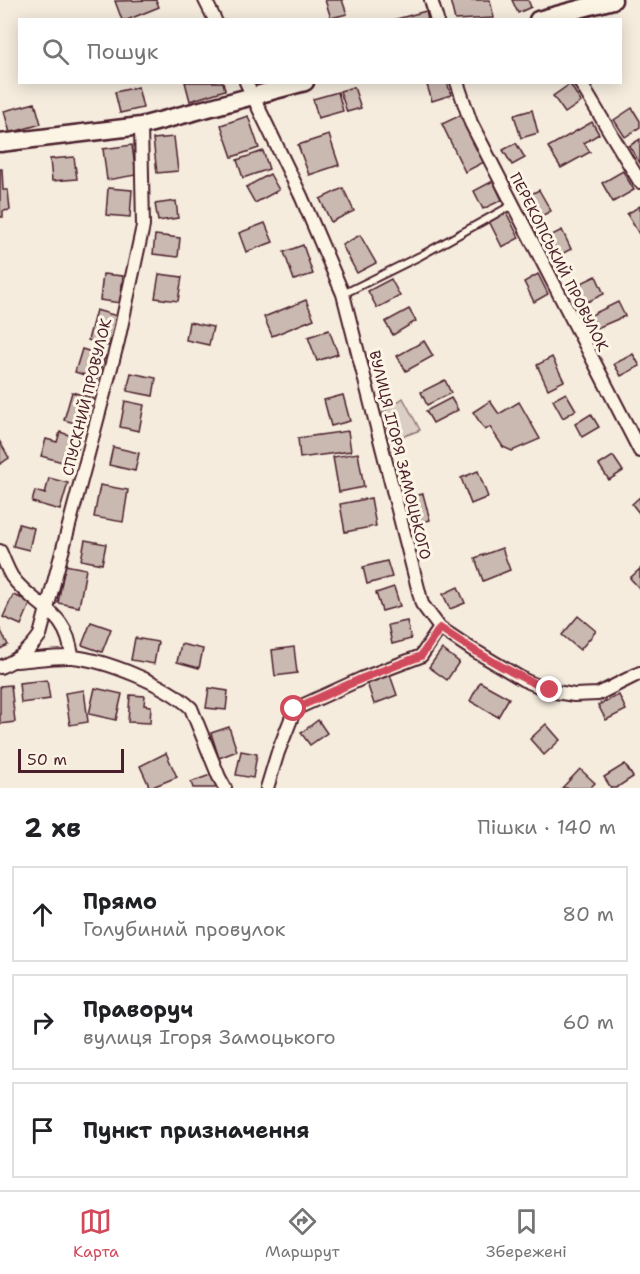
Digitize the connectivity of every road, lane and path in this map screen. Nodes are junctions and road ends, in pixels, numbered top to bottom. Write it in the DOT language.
graph roads {
  1 [pos="205,0"];
  2 [pos="431,0"];
  3 [pos="613,0"];
  4 [pos="214,18"];
  5 [pos="436,18"];
  6 [pos="545,18"];
  7 [pos="291,84"];
  8 [pos="459,84"];
  9 [pos="581,84"];
  10 [pos="249,90"];
  11 [pos="141,126"];
  12 [pos="0,143"];
  13 [pos="640,182"];
  14 [pos="512,205"];
  15 [pos="343,294"];
  16 [pos="640,451"];
  17 [pos="0,551"];
  18 [pos="48,609"];
  19 [pos="440,628"];
  20 [pos="72,657"];
  21 [pos="14,661"];
  22 [pos="0,667"];
  23 [pos="640,673"];
  24 [pos="225,788"];
  25 [pos="267,788"];
  1 -- 4 [label="street"];
  2 -- 5 [label="street"];
  3 -- 6 [label="main road"];
  7 -- 10 [label="main road"];
  8 -- 14 [label="street, ПЕРЕКОПСЬКИЙ ПРОВУЛОК"];
  9 -- 13 [label="street"];
  10 -- 11 [label="main road"];
  10 -- 15 [label="street, ВУЛИЦЯ ІГОРЯ ЗАМОЦЬКОГО"];
  11 -- 12 [label="main road"];
  11 -- 18 [label="street, СПУСКНИЙ ПРОВУЛОК"];
  14 -- 15 [label="lane"];
  14 -- 16 [label="street, ПЕРЕКОПСЬКИЙ ПРОВУЛОК"];
  15 -- 19 [label="street, ВУЛИЦЯ ІГОРЯ ЗАМОЦЬКОГО"];
  17 -- 18 [label="street"];
  18 -- 20 [label="street"];
  18 -- 21 [label="street, СПУСКНИЙ ПРОВУЛОК"];
  19 -- 23 [label="street, ВУЛИЦЯ ІГОРЯ ЗАМОЦЬКОГО"];
  19 -- 25 [label="street"];
  20 -- 21 [label="street, СПУСКНИЙ ПРОВУЛОК"];
  20 -- 24 [label="street, СПУСКНИЙ ПРОВУЛОК"];
  21 -- 22 [label="street, СПУСКНИЙ ПРОВУЛОК"];
}
